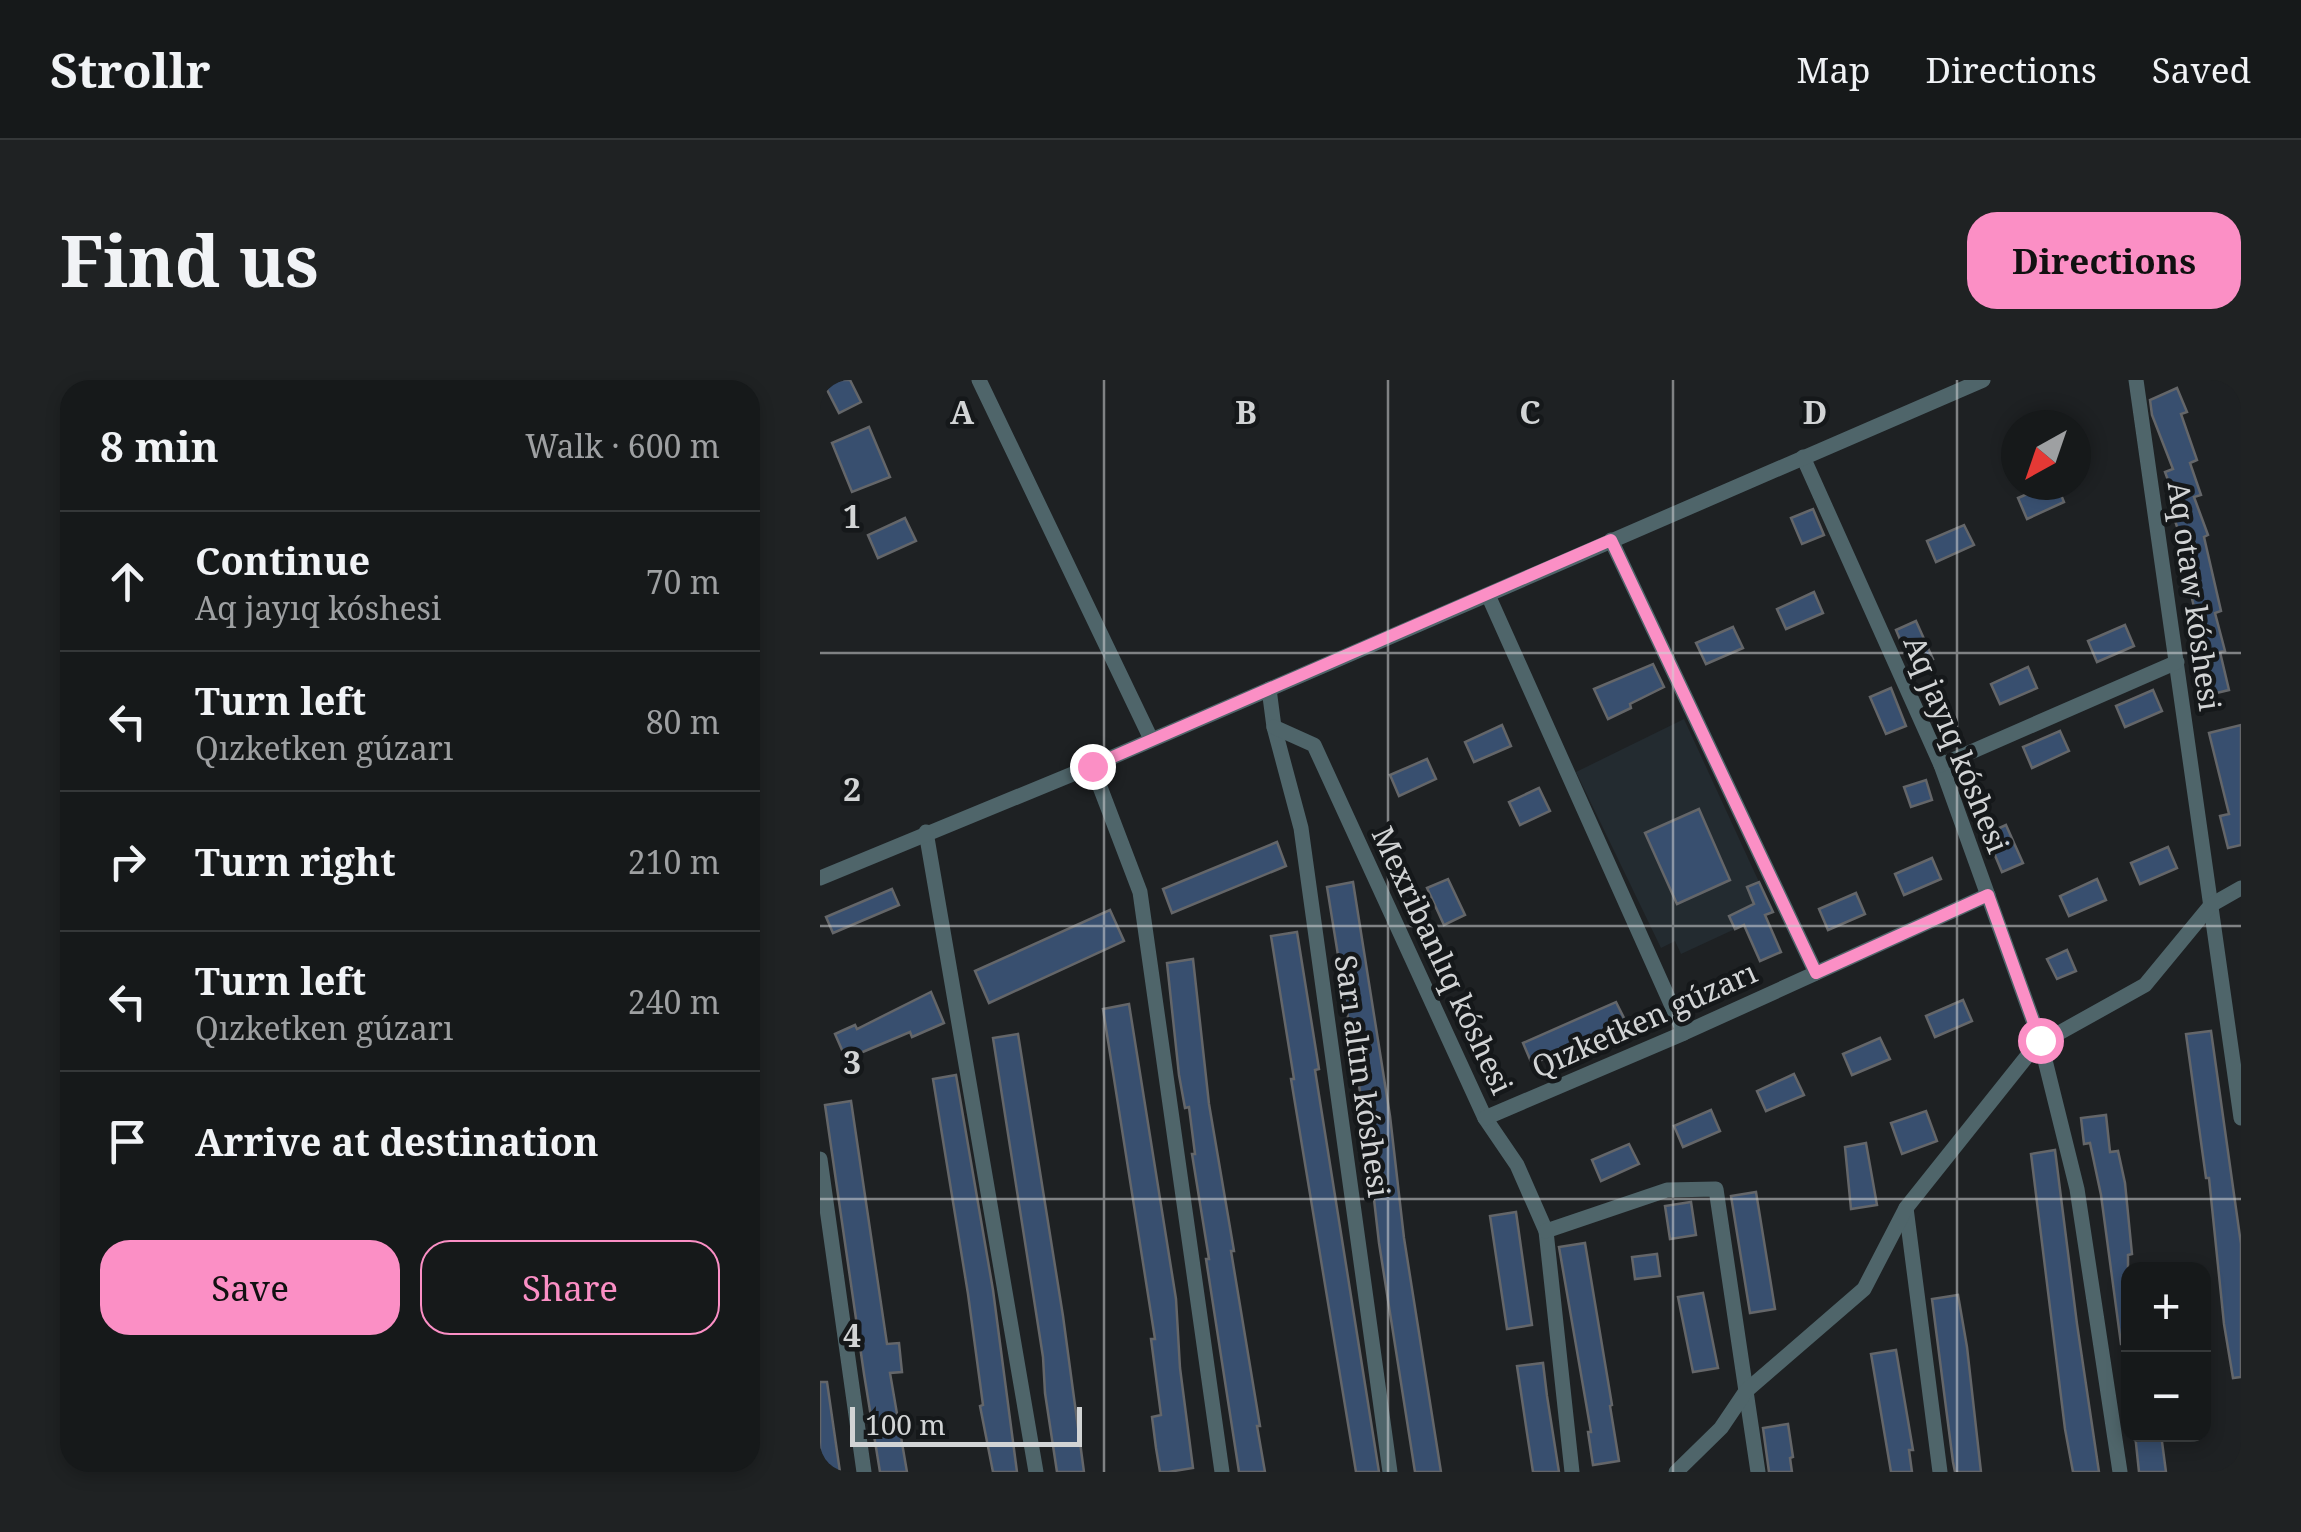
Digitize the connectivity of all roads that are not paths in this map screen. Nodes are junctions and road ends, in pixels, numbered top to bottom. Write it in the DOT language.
graph roads {
  1 [pos="979,380"];
  2 [pos="1983,380"];
  3 [pos="2136,380"];
  4 [pos="1803,457"];
  5 [pos="1611,540"];
  6 [pos="1488,595"];
  7 [pos="2176,662"];
  8 [pos="1269,689"];
  9 [pos="1274,727"];
  10 [pos="1151,739"];
  11 [pos="1092,766"];
  12 [pos="1942,766"];
  13 [pos="926,832"];
  14 [pos="820,878"];
  15 [pos="2241,888"];
  16 [pos="1988,895"];
  17 [pos="2211,904"];
  18 [pos="1816,973"];
  19 [pos="1684,1033"];
  20 [pos="2040,1040"];
  21 [pos="1484,1118"];
  22 [pos="2241,1118"];
  23 [pos="820,1159"];
  24 [pos="1906,1208"];
  25 [pos="1546,1230"];
  26 [pos="1746,1391"];
  27 [pos="864,1472"];
  28 [pos="1036,1472"];
  29 [pos="1222,1472"];
  30 [pos="1390,1472"];
  31 [pos="1572,1472"];
  32 [pos="1676,1472"];
  33 [pos="1758,1472"];
  34 [pos="1940,1472"];
  35 [pos="2120,1472"];
  1 -- 10 [label="street"];
  2 -- 4 [label="street"];
  3 -- 7 [label="street, Aq otaw kóshesi"];
  4 -- 5 [label="street"];
  4 -- 12 [label="street, Aq jayıq kóshesi"];
  5 -- 6 [label="street"];
  5 -- 18 [label="street"];
  6 -- 8 [label="street"];
  6 -- 19 [label="street"];
  7 -- 12 [label="street"];
  7 -- 17 [label="street, Aq otaw kóshesi"];
  8 -- 9 [label="street, Sarı altın kóshesi"];
  8 -- 10 [label="street"];
  9 -- 21 [label="street, Mexribanlıq kóshesi"];
  9 -- 30 [label="street, Sarı altın kóshesi"];
  10 -- 11 [label="street"];
  11 -- 13 [label="street"];
  11 -- 29 [label="street"];
  12 -- 16 [label="street, Aq jayıq kóshesi"];
  13 -- 14 [label="street"];
  13 -- 28 [label="street"];
  15 -- 17 [label="street"];
  16 -- 18 [label="street, Qızketken gúzarı"];
  16 -- 20 [label="street, Aq jayıq kóshesi"];
  17 -- 20 [label="street"];
  17 -- 22 [label="street, Aq otaw kóshesi"];
  18 -- 19 [label="street, Qızketken gúzarı"];
  19 -- 21 [label="street, Qızketken gúzarı"];
  20 -- 24 [label="street"];
  20 -- 35 [label="street, Aq jayıq kóshesi"];
  21 -- 25 [label="street, Mexribanlıq kóshesi"];
  23 -- 27 [label="street"];
  24 -- 26 [label="street"];
  24 -- 34 [label="street"];
  25 -- 26 [label="street"];
  25 -- 31 [label="street, Mexribanlıq kóshesi"];
  26 -- 32 [label="street"];
  26 -- 33 [label="street"];
}
